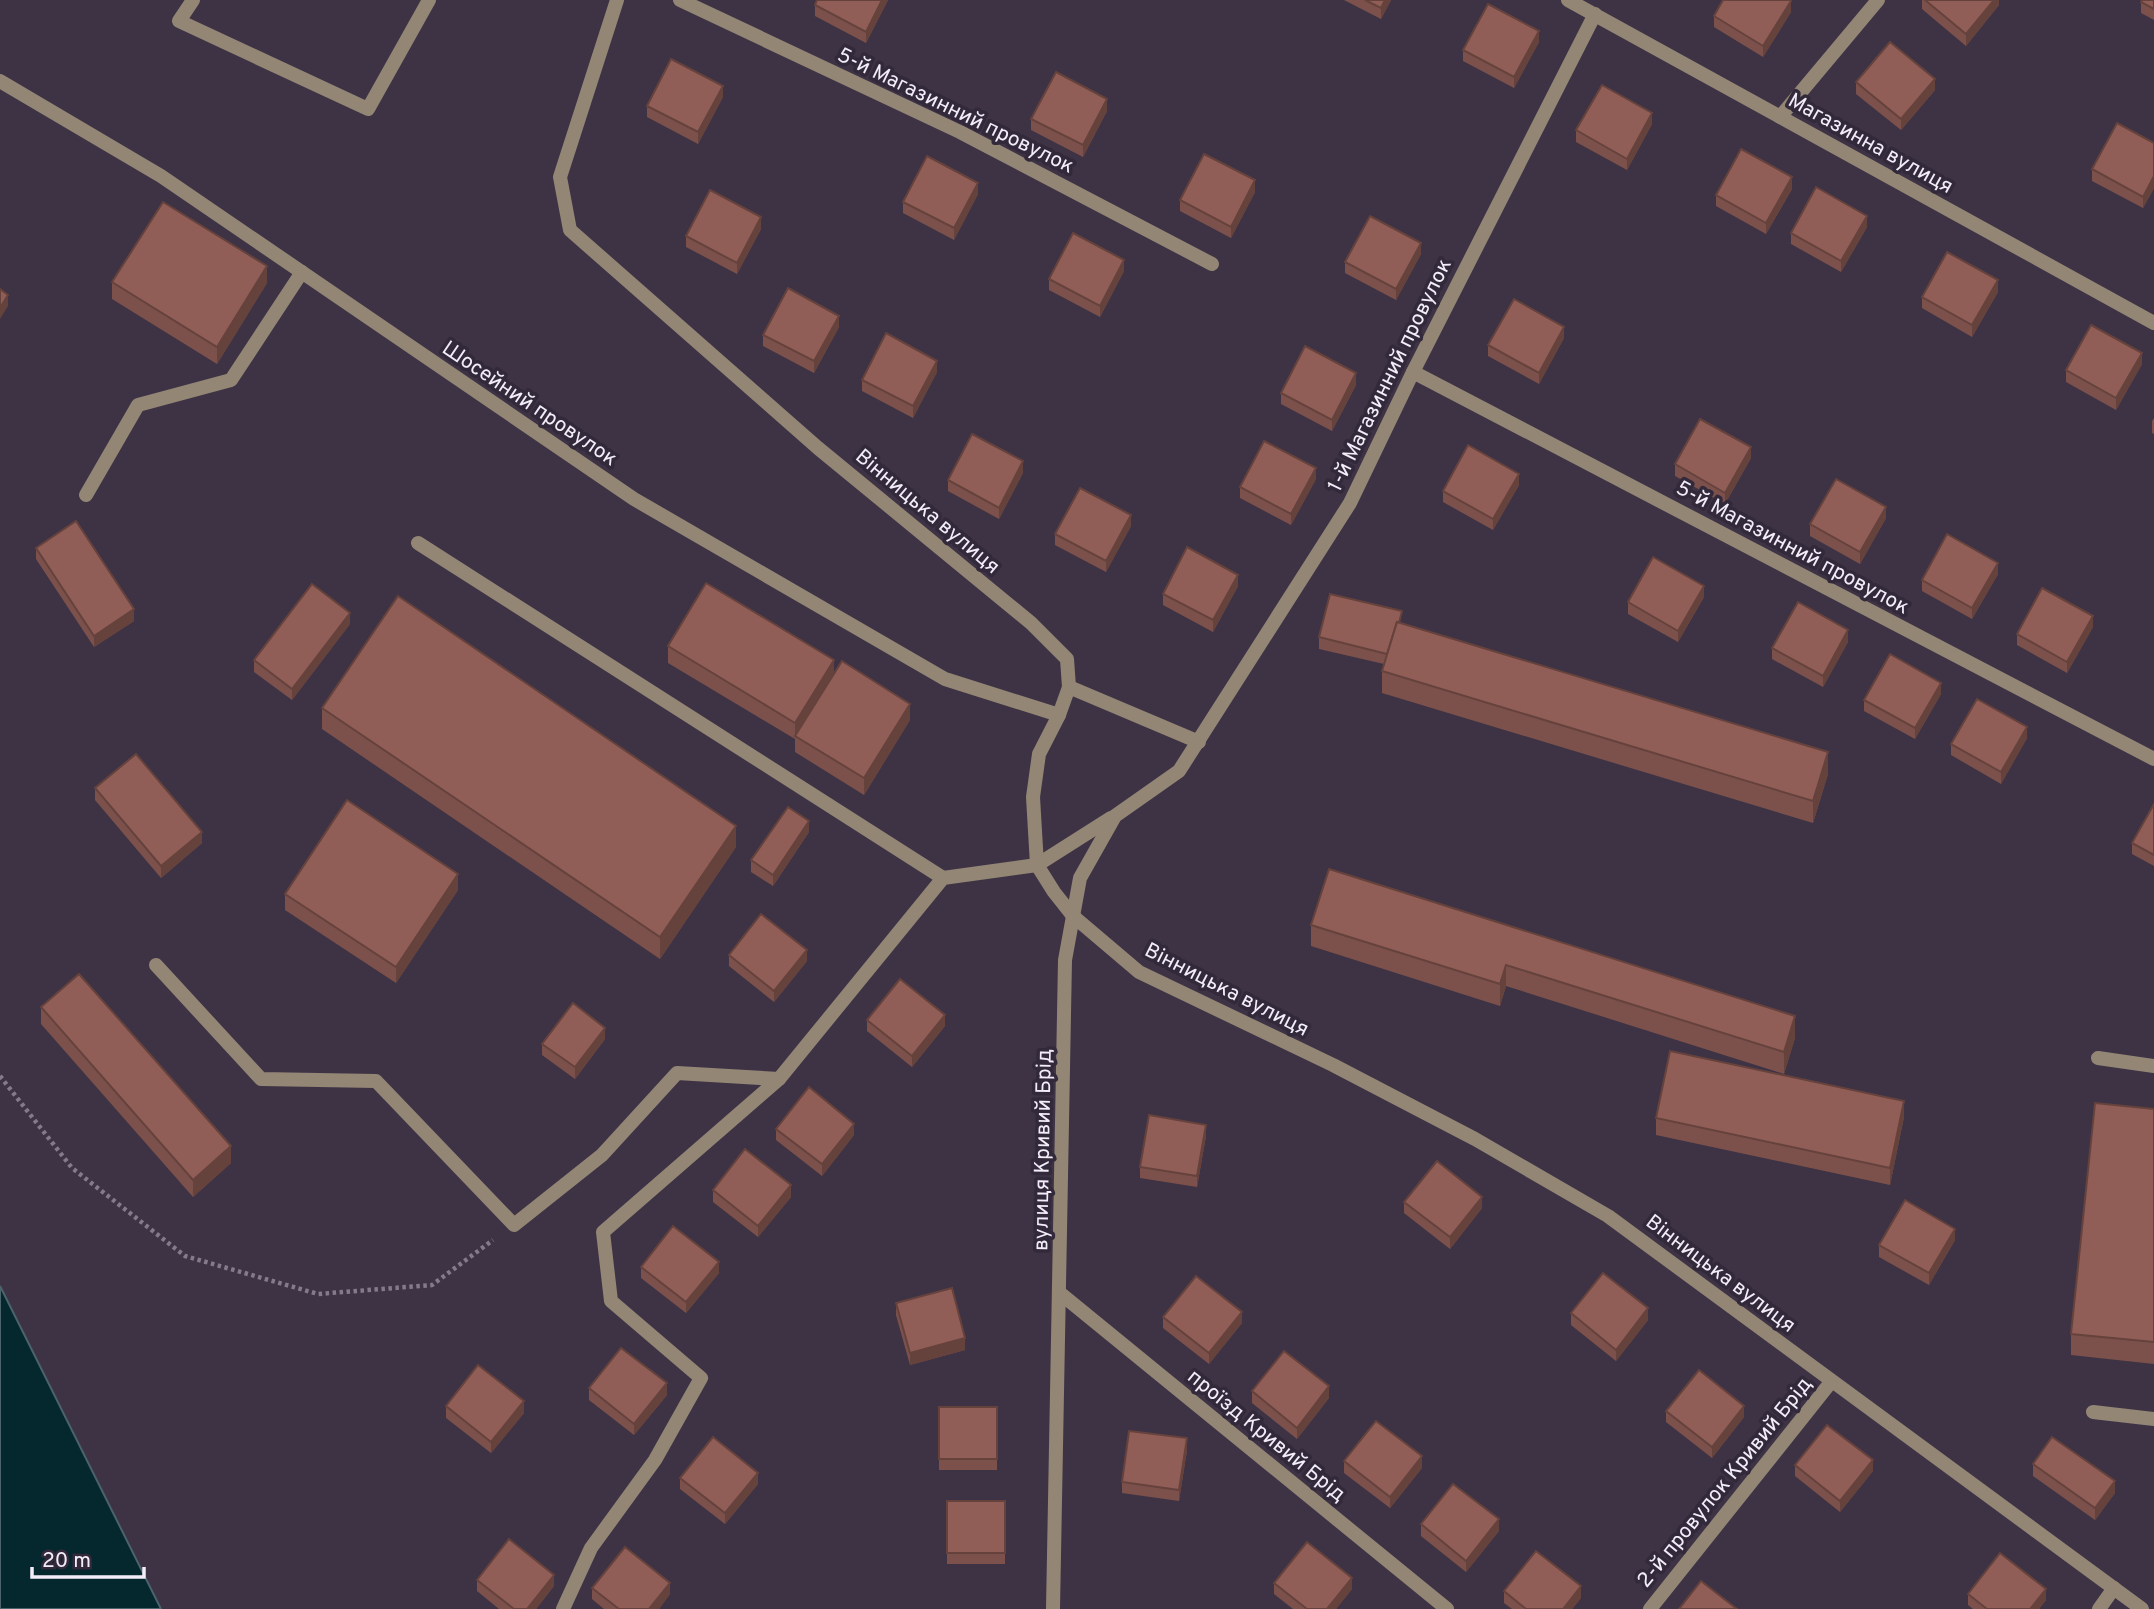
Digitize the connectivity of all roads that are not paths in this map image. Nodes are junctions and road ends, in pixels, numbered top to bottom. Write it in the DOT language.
graph roads {
  1 [pos="193,0"];
  2 [pos="429,0"];
  3 [pos="617,0"];
  4 [pos="680,0"];
  5 [pos="1568,0"];
  6 [pos="1878,0"];
  7 [pos="1595,15"];
  8 [pos="0,81"];
  9 [pos="1780,117"];
  10 [pos="1212,264"];
  11 [pos="302,272"];
  12 [pos="2154,323"];
  13 [pos="1413,372"];
  14 [pos="86,495"];
  15 [pos="418,543"];
  16 [pos="1069,687"];
  17 [pos="1059,715"];
  18 [pos="1199,742"];
  19 [pos="2154,759"];
  20 [pos="1115,816"];
  21 [pos="1037,865"];
  22 [pos="943,878"];
  23 [pos="1073,916"];
  24 [pos="156,965"];
  25 [pos="2098,1058"];
  26 [pos="2154,1066"];
  27 [pos="779,1079"];
  28 [pos="1060,1294"];
  29 [pos="1831,1382"];
  30 [pos="2093,1412"];
  31 [pos="2154,1419"];
  32 [pos="2114,1588"];
  33 [pos="563,1609"];
  34 [pos="1053,1609"];
  35 [pos="1447,1609"];
  36 [pos="1650,1609"];
  37 [pos="2099,1609"];
  38 [pos="2143,1609"];
  1 -- 2 [label="street"];
  3 -- 16 [label="street, Вінницька вулиця"];
  4 -- 10 [label="street, 5-й Магазинний провулок"];
  5 -- 7 [label="street, Магазинна вулиця"];
  6 -- 9 [label="street"];
  7 -- 9 [label="street, Магазинна вулиця"];
  7 -- 13 [label="street, 1-й Магазинний провулок"];
  8 -- 11 [label="street, Шосейний провулок"];
  9 -- 12 [label="street, Магазинна вулиця"];
  11 -- 14 [label="street"];
  11 -- 17 [label="street, Шосейний провулок"];
  13 -- 18 [label="street, 1-й Магазинний провулок"];
  13 -- 19 [label="street, 5-й Магазинний провулок"];
  15 -- 22 [label="street"];
  16 -- 17 [label="street, Вінницька вулиця"];
  16 -- 18 [label="street"];
  17 -- 21 [label="street, Вінницька вулиця"];
  18 -- 20 [label="street, вулиця Кривий Брід"];
  20 -- 21 [label="street"];
  20 -- 23 [label="street, вулиця Кривий Брід"];
  21 -- 22 [label="street"];
  21 -- 23 [label="street, Вінницька вулиця"];
  22 -- 27 [label="street"];
  23 -- 28 [label="street, вулиця Кривий Брід"];
  23 -- 29 [label="street, Вінницька вулиця"];
  24 -- 27 [label="street"];
  25 -- 26 [label="street"];
  27 -- 33 [label="street"];
  28 -- 34 [label="street, вулиця Кривий Брід"];
  28 -- 35 [label="street, проїзд Кривий Брід"];
  29 -- 32 [label="street, Вінницька вулиця"];
  29 -- 36 [label="street, 2-й провулок Кривий Брід"];
  30 -- 31 [label="street"];
  32 -- 37 [label="street"];
  32 -- 38 [label="street, Вінницька вулиця"];
}
